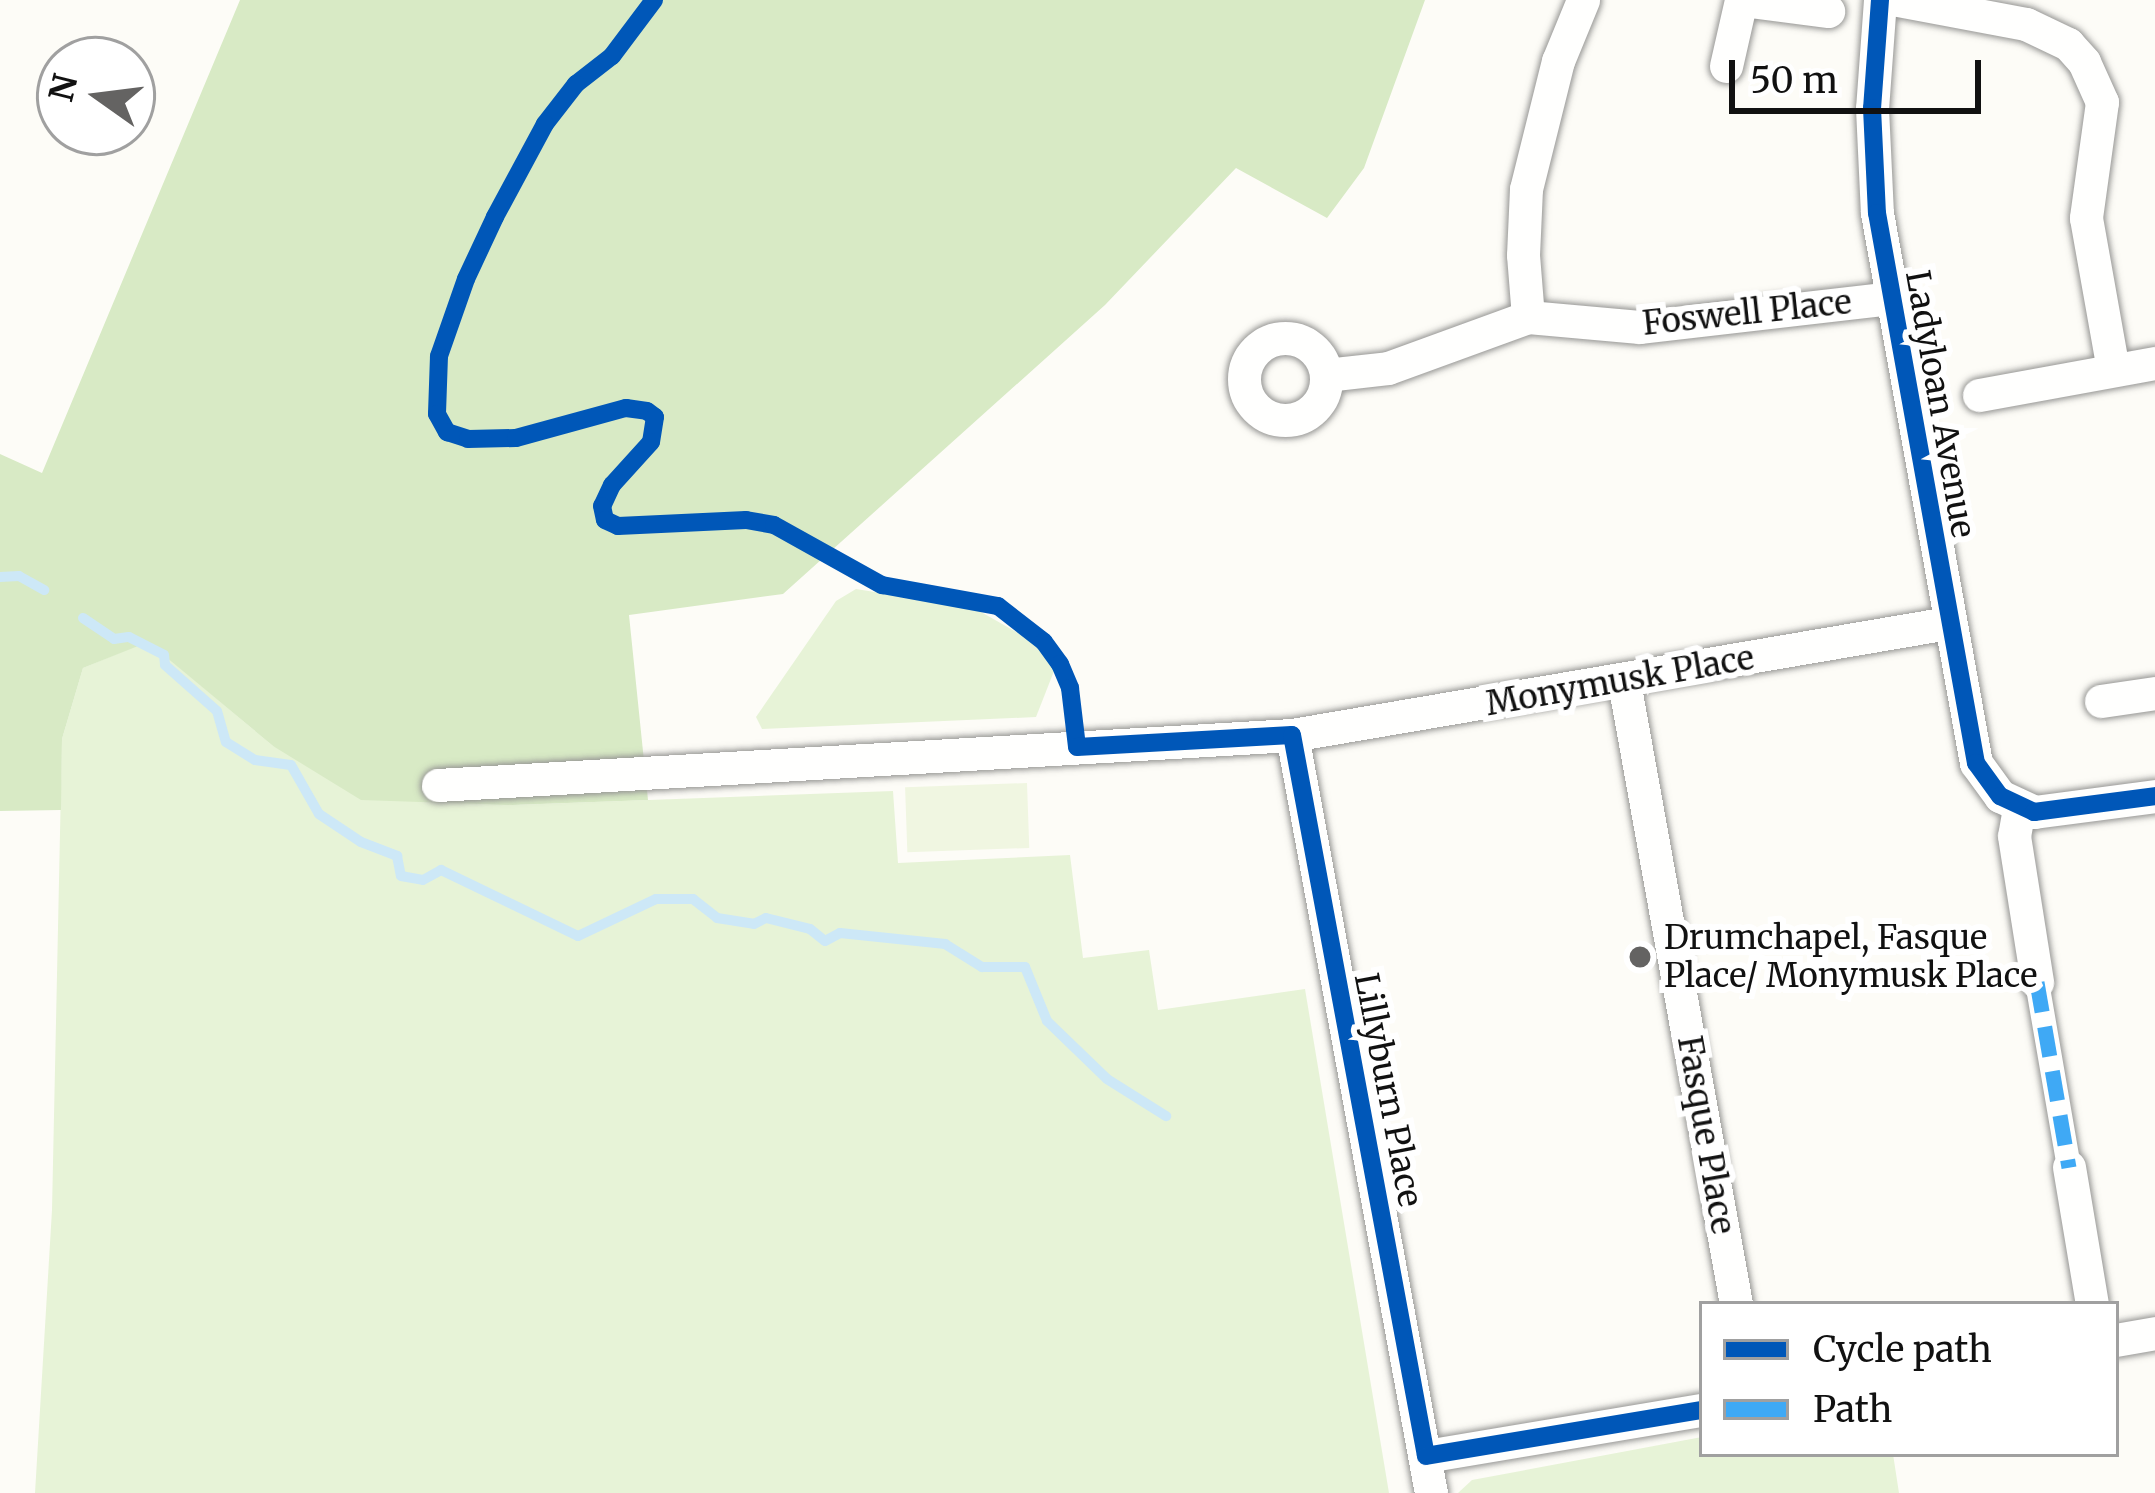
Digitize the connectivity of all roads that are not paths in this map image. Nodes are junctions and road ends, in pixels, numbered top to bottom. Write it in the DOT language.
graph roads {
  1 [pos="1583,0"];
  2 [pos="1742,0"];
  3 [pos="1880,0"];
  4 [pos="1898,0"];
  5 [pos="1981,7"];
  6 [pos="1828,11"];
  7 [pos="1726,65"];
  8 [pos="1891,298"];
  9 [pos="1528,317"];
  10 [pos="2155,363"];
  11 [pos="2113,370"];
  12 [pos="1326,375"];
  13 [pos="1979,395"];
  14 [pos="1948,623"];
  15 [pos="1624,682"];
  16 [pos="2155,693"];
  17 [pos="2101,701"];
  18 [pos="1292,735"];
  19 [pos="439,785"];
  20 [pos="2155,796"];
  21 [pos="2014,806"];
  22 [pos="2037,982"];
  23 [pos="2069,1167"];
  24 [pos="1735,1301"];
  25 [pos="2091,1301"];
  26 [pos="2155,1333"];
  27 [pos="2119,1339"];
  28 [pos="1699,1410"];
  29 [pos="1426,1456"];
  30 [pos="1431,1493"];
  1 -- 9 [label="street"];
  2 -- 6 [label="street"];
  2 -- 7 [label="street"];
  3 -- 8 [label="street, Ladyloan Avenue"];
  4 -- 5 [label="street"];
  5 -- 11 [label="street"];
  8 -- 9 [label="street, Foswell Place"];
  8 -- 14 [label="street, Ladyloan Avenue"];
  9 -- 12 [label="street, Foswell Place"];
  10 -- 11 [label="street"];
  11 -- 13 [label="street"];
  14 -- 15 [label="street, Monymusk Place"];
  14 -- 21 [label="street, Ladyloan Avenue"];
  15 -- 18 [label="street, Monymusk Place"];
  15 -- 24 [label="street, Fasque Place"];
  16 -- 17 [label="street"];
  18 -- 19 [label="street, Monymusk Place"];
  18 -- 29 [label="street, Lillyburn Place"];
  20 -- 21 [label="street"];
  21 -- 22 [label="street"];
  22 -- 23 [label="street"];
  23 -- 25 [label="street"];
  26 -- 27 [label="street"];
  28 -- 29 [label="street"];
  29 -- 30 [label="street, Lillyburn Place"];
}
